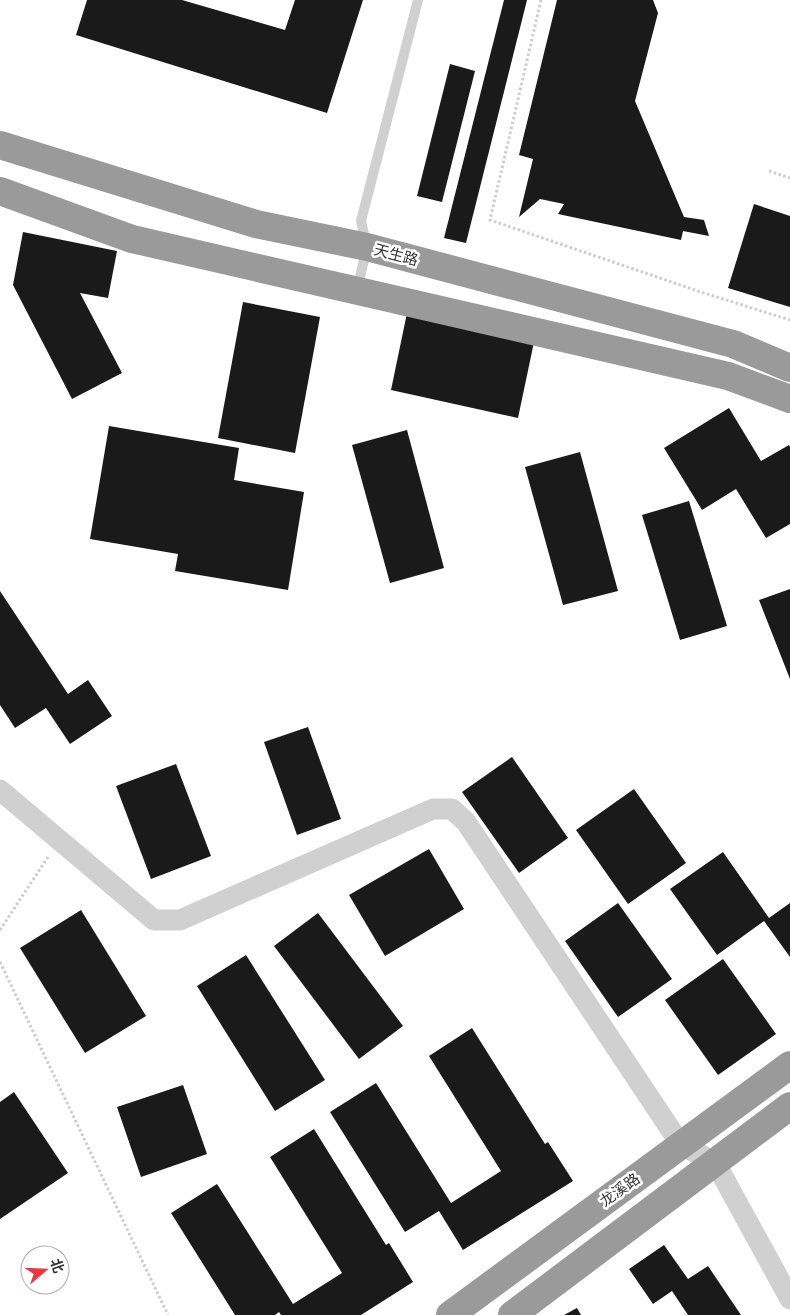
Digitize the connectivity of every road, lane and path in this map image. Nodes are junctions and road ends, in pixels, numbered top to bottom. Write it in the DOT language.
graph roads {
  1 [pos="418,0"];
  2 [pos="541,0"];
  3 [pos="0,145"];
  4 [pos="769,170"];
  5 [pos="790,178"];
  6 [pos="0,191"];
  7 [pos="367,247"];
  8 [pos="356,291"];
  9 [pos="790,320"];
  10 [pos="790,368"];
  11 [pos="790,399"];
  12 [pos="0,790"];
  13 [pos="59,840"];
  14 [pos="0,930"];
  15 [pos="0,962"];
  16 [pos="790,1065"];
  17 [pos="790,1106"];
  18 [pos="681,1145"];
  19 [pos="715,1162"];
  20 [pos="790,1299"];
  21 [pos="168,1315"];
  22 [pos="450,1315"];
  23 [pos="512,1315"];
  1 -- 7 [label="lane"];
  2 -- 9 [label="path"];
  3 -- 7 [label="highway, 天生路"];
  4 -- 5 [label="path"];
  6 -- 8 [label="highway"];
  7 -- 8 [label="lane"];
  7 -- 10 [label="highway, 天生路"];
  8 -- 11 [label="highway"];
  12 -- 13 [label="street"];
  13 -- 14 [label="path"];
  13 -- 18 [label="street"];
  15 -- 21 [label="path"];
  16 -- 18 [label="highway, 龙溪路"];
  17 -- 19 [label="highway"];
  18 -- 19 [label="street"];
  18 -- 22 [label="highway, 龙溪路"];
  19 -- 20 [label="street"];
  19 -- 23 [label="highway"];
}
